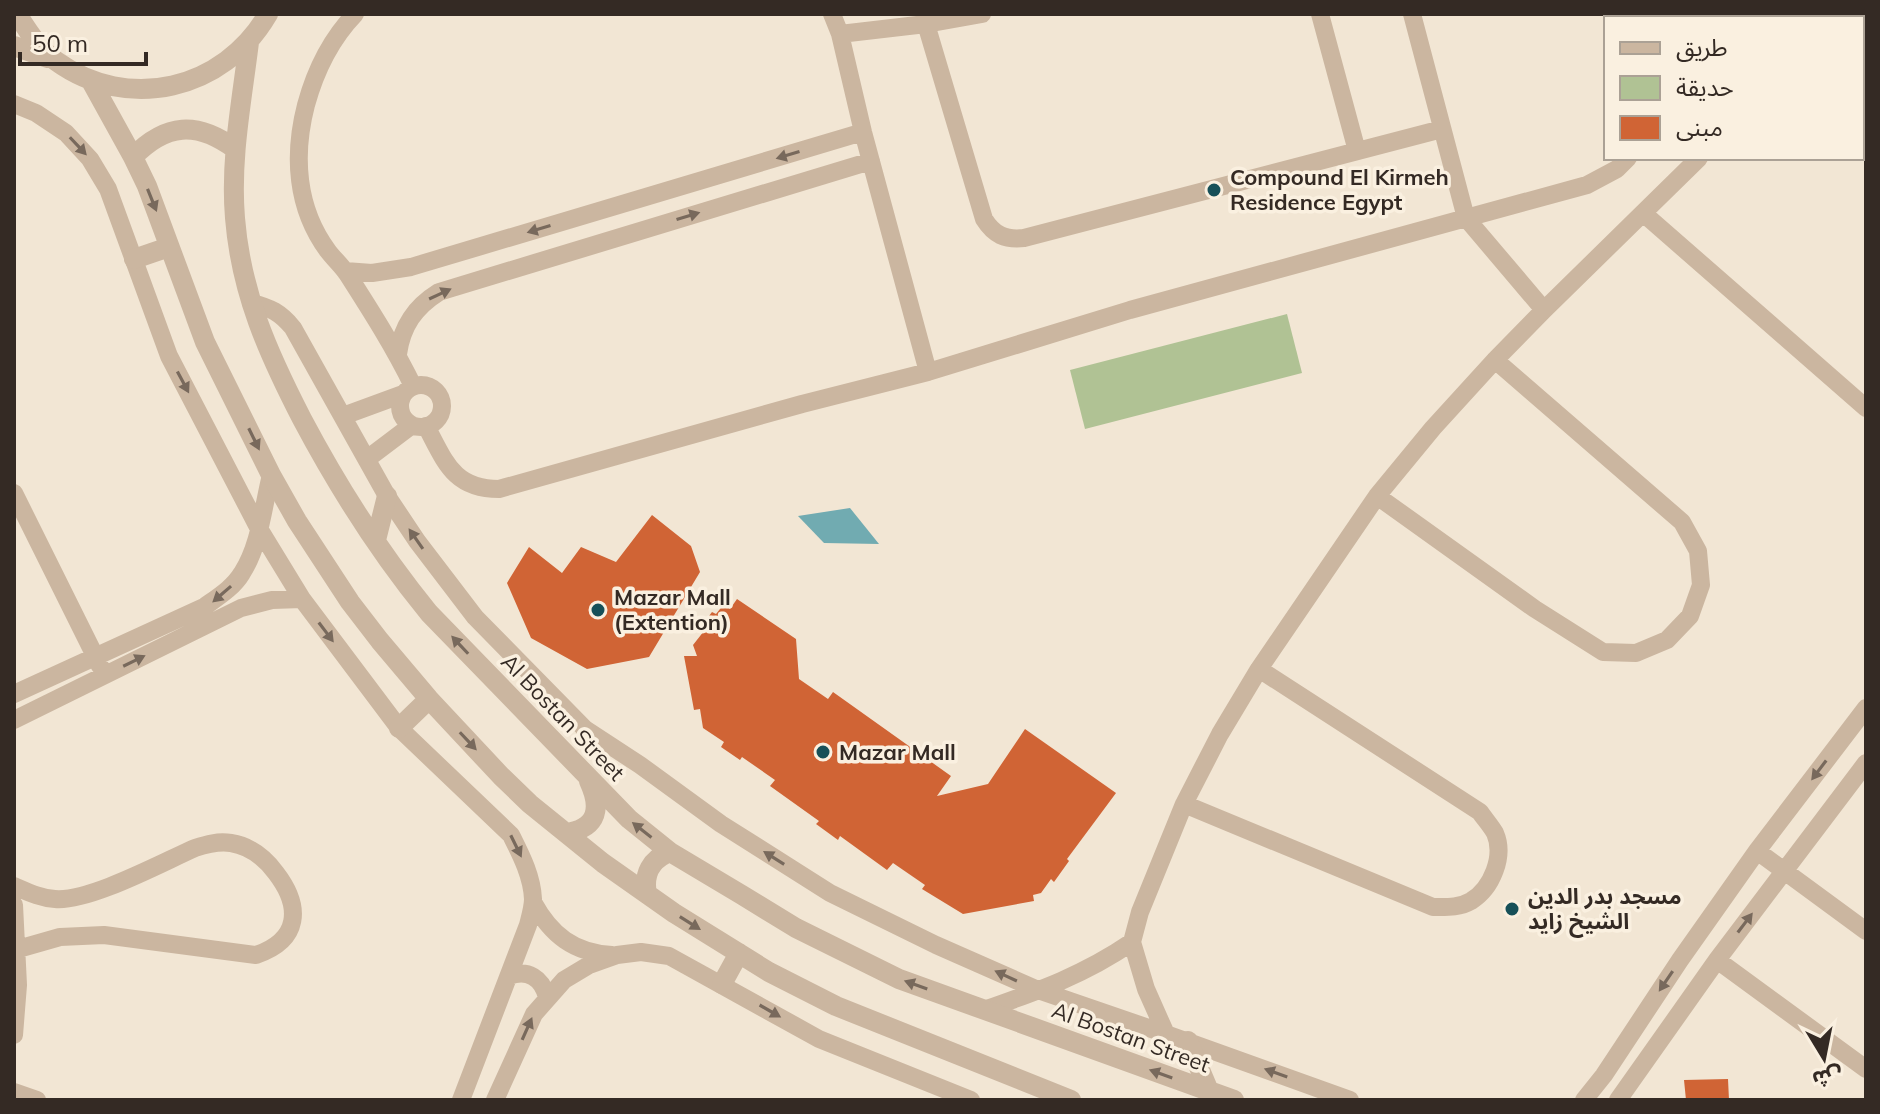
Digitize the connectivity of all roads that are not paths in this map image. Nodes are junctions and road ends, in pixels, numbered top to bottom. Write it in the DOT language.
graph roads {
  1 [pos="17,14"];
  2 [pos="268,14"];
  3 [pos="355,14"];
  4 [pos="832,14"];
  5 [pos="982,14"];
  6 [pos="1320,14"];
  7 [pos="1413,14"];
  8 [pos="926,24"];
  9 [pos="840,34"];
  10 [pos="249,42"];
  11 [pos="14,46"];
  12 [pos="55,61"];
  13 [pos="91,81"];
  14 [pos="14,104"];
  15 [pos="1442,129"];
  16 [pos="863,132"];
  17 [pos="235,149"];
  18 [pos="1357,151"];
  19 [pos="133,157"];
  20 [pos="1626,160"];
  21 [pos="1697,160"];
  22 [pos="871,161"];
  23 [pos="616,206"];
  24 [pos="1643,213"];
  25 [pos="1466,218"];
  26 [pos="623,236"];
  27 [pos="169,247"];
  28 [pos="134,259"];
  29 [pos="345,271"];
  30 [pos="251,303"];
  31 [pos="1544,310"];
  32 [pos="398,354"];
  33 [pos="1495,360"];
  34 [pos="928,372"];
  35 [pos="408,390"];
  36 [pos="1866,408"];
  37 [pos="343,416"];
  38 [pos="419,426"];
  39 [pos="367,459"];
  40 [pos="271,475"];
  41 [pos="14,493"];
  42 [pos="387,496"];
  43 [pos="1377,496"];
  44 [pos="258,527"];
  45 [pos="376,540"];
  46 [pos="302,599"];
  47 [pos="95,657"];
  48 [pos="1259,669"];
  49 [pos="105,675"];
  50 [pos="14,694"];
  51 [pos="429,699"];
  52 [pos="1866,708"];
  53 [pos="14,720"];
  54 [pos="399,728"];
  55 [pos="1866,763"];
  56 [pos="588,777"];
  57 [pos="1184,804"];
  58 [pos="566,833"];
  59 [pos="1757,851"];
  60 [pos="670,852"];
  61 [pos="1784,871"];
  62 [pos="14,886"];
  63 [pos="647,894"];
  64 [pos="533,902"];
  65 [pos="14,905"];
  66 [pos="1866,931"];
  67 [pos="1132,942"];
  68 [pos="18,949"];
  69 [pos="739,953"];
  70 [pos="617,955"];
  71 [pos="1717,960"];
  72 [pos="509,976"];
  73 [pos="722,984"];
  74 [pos="1038,990"];
  75 [pos="547,997"];
  76 [pos="984,1010"];
  77 [pos="15,1027"];
  78 [pos="1166,1034"];
  79 [pos="1188,1041"];
  80 [pos="1866,1069"];
  81 [pos="1209,1091"];
  82 [pos="14,1092"];
  83 [pos="37,1100"];
  84 [pos="461,1100"];
  85 [pos="495,1100"];
  86 [pos="971,1100"];
  87 [pos="1071,1100"];
  88 [pos="1234,1100"];
  89 [pos="1350,1100"];
  90 [pos="1584,1100"];
  91 [pos="1618,1100"];
  1 -- 12 [label="street"];
  2 -- 10 [label="street"];
  3 -- 29 [label="street"];
  4 -- 9 [label="street"];
  5 -- 8 [label="street"];
  6 -- 18 [label="street"];
  7 -- 15 [label="street"];
  8 -- 9 [label="street"];
  8 -- 18 [label="street"];
  9 -- 16 [label="street"];
  10 -- 13 [label="street"];
  10 -- 17 [label="street, Al Bostan Street"];
  11 -- 12 [label="street"];
  12 -- 13 [label="street"];
  13 -- 19 [label="street"];
  14 -- 28 [label="street, one-way"];
  15 -- 18 [label="street"];
  15 -- 25 [label="street"];
  16 -- 22 [label="street"];
  16 -- 23 [label="street, one-way"];
  17 -- 19 [label="street"];
  17 -- 30 [label="street, Al Bostan Street"];
  19 -- 27 [label="street, one-way"];
  20 -- 25 [label="street"];
  21 -- 24 [label="street"];
  26 -- 22 [label="street, one-way"];
  22 -- 34 [label="street"];
  23 -- 26 [label="street"];
  23 -- 29 [label="street, one-way"];
  24 -- 31 [label="street"];
  24 -- 36 [label="street"];
  25 -- 31 [label="street"];
  25 -- 34 [label="street"];
  32 -- 26 [label="street, one-way"];
  27 -- 28 [label="street"];
  27 -- 40 [label="street, one-way"];
  28 -- 44 [label="street, one-way"];
  29 -- 32 [label="street"];
  30 -- 37 [label="street"];
  30 -- 45 [label="street, Al Bostan Street"];
  31 -- 33 [label="street"];
  32 -- 35 [label="street"];
  33 -- 43 [label="street"];
  33 -- 43 [label="street"];
  34 -- 38 [label="street"];
  35 -- 37 [label="street"];
  35 -- 38 [label="street"];
  35 -- 38 [label="street"];
  37 -- 39 [label="street"];
  38 -- 39 [label="street"];
  39 -- 42 [label="street"];
  40 -- 44 [label="street"];
  40 -- 51 [label="street"];
  41 -- 47 [label="street"];
  42 -- 45 [label="street"];
  74 -- 42 [label="street, one-way"];
  43 -- 48 [label="street"];
  44 -- 46 [label="street"];
  44 -- 47 [label="street, one-way"];
  56 -- 45 [label="street, Al Bostan Street, one-way"];
  49 -- 46 [label="street, one-way"];
  46 -- 54 [label="street, one-way"];
  47 -- 49 [label="street"];
  47 -- 50 [label="street"];
  48 -- 57 [label="street"];
  48 -- 57 [label="street"];
  49 -- 53 [label="street"];
  51 -- 54 [label="street"];
  51 -- 58 [label="street, one-way"];
  52 -- 59 [label="street, one-way"];
  54 -- 64 [label="street, one-way"];
  55 -- 61 [label="street"];
  56 -- 58 [label="street"];
  60 -- 56 [label="street, Al Bostan Street, one-way"];
  57 -- 67 [label="street"];
  58 -- 63 [label="street"];
  59 -- 61 [label="street"];
  59 -- 90 [label="street, one-way"];
  60 -- 63 [label="street"];
  76 -- 60 [label="street, Al Bostan Street, one-way"];
  61 -- 66 [label="street"];
  71 -- 61 [label="street, one-way"];
  62 -- 68 [label="street"];
  63 -- 69 [label="street, one-way"];
  64 -- 70 [label="street"];
  64 -- 72 [label="street"];
  65 -- 68 [label="street"];
  67 -- 74 [label="street"];
  67 -- 78 [label="street"];
  68 -- 77 [label="street"];
  69 -- 73 [label="street"];
  69 -- 87 [label="street"];
  70 -- 73 [label="street"];
  70 -- 75 [label="street"];
  71 -- 80 [label="street"];
  71 -- 91 [label="street"];
  72 -- 75 [label="street"];
  72 -- 84 [label="street"];
  73 -- 86 [label="street, one-way"];
  74 -- 76 [label="street"];
  74 -- 78 [label="street"];
  85 -- 75 [label="street, one-way"];
  81 -- 76 [label="street, Al Bostan Street, one-way"];
  78 -- 79 [label="street"];
  79 -- 81 [label="street"];
  89 -- 79 [label="street, one-way"];
  81 -- 88 [label="street, Al Bostan Street"];
  82 -- 83 [label="street"];
}
